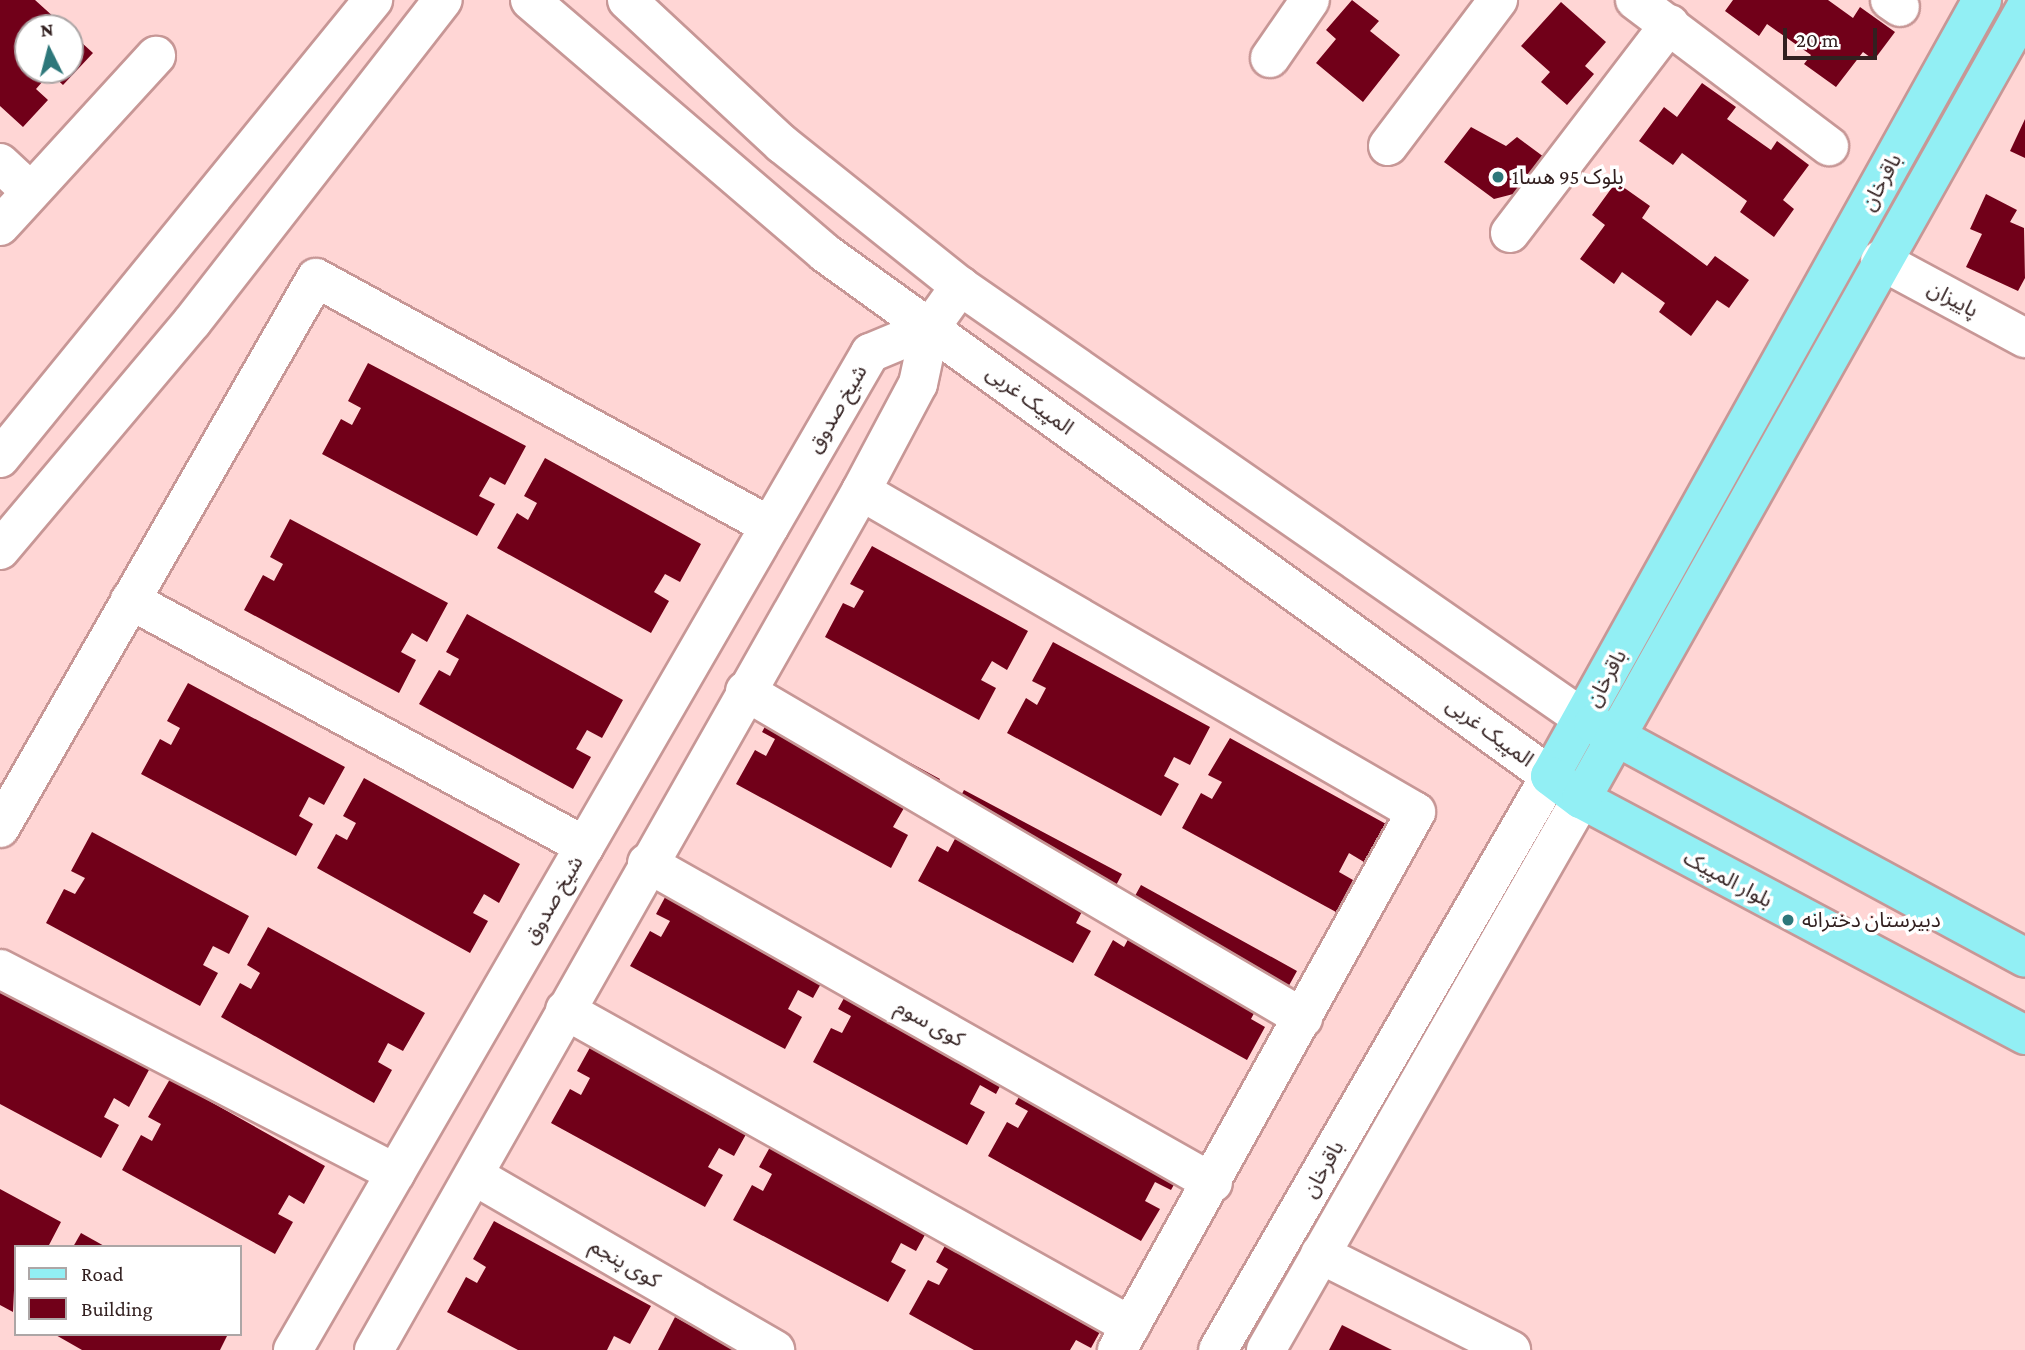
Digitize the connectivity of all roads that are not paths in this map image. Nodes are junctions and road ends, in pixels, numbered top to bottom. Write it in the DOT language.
graph roads {
  1 [pos="373,0"];
  2 [pos="443,0"];
  3 [pos="530,0"];
  4 [pos="626,0"];
  5 [pos="1310,0"];
  6 [pos="1498,0"];
  7 [pos="1635,0"];
  8 [pos="1982,0"];
  9 [pos="2025,9"];
  10 [pos="1670,24"];
  11 [pos="156,56"];
  12 [pos="1270,58"];
  13 [pos="1388,146"];
  14 [pos="1829,146"];
  15 [pos="0,163"];
  16 [pos="31,192"];
  17 [pos="0,226"];
  18 [pos="1510,233"];
  19 [pos="1880,260"];
  20 [pos="960,286"];
  21 [pos="930,328"];
  22 [pos="2025,338"];
  23 [pos="0,458"];
  24 [pos="861,492"];
  25 [pos="770,526"];
  26 [pos="0,550"];
  27 [pos="130,600"];
  28 [pos="745,691"];
  29 [pos="1599,727"];
  30 [pos="1550,776"];
  31 [pos="1581,800"];
  32 [pos="0,828"];
  33 [pos="585,846"];
  34 [pos="647,863"];
  35 [pos="2025,958"];
  36 [pos="0,969"];
  37 [pos="565,1010"];
  38 [pos="1303,1017"];
  39 [pos="2025,1035"];
  40 [pos="396,1172"];
  41 [pos="475,1176"];
  42 [pos="1213,1183"];
  43 [pos="1320,1254"];
  44 [pos="1124,1338"];
  45 [pos="293,1350"];
  46 [pos="374,1350"];
  47 [pos="775,1350"];
  48 [pos="1218,1350"];
  49 [pos="1266,1350"];
  50 [pos="1511,1350"];
  1 -- 23 [label="street"];
  2 -- 26 [label="street"];
  3 -- 21 [label="street, المپیک غربی"];
  4 -- 20 [label="street"];
  5 -- 12 [label="street"];
  6 -- 13 [label="street"];
  7 -- 10 [label="street"];
  8 -- 29 [label="main road, باقرخان"];
  9 -- 19 [label="main road, باقرخان"];
  10 -- 14 [label="street"];
  10 -- 18 [label="street"];
  11 -- 16 [label="street"];
  15 -- 16 [label="street"];
  16 -- 17 [label="street"];
  19 -- 22 [label="street, پاییزان"];
  19 -- 29 [label="main road, باقرخان"];
  20 -- 21 [label="street"];
  20 -- 29 [label="street"];
  21 -- 24 [label="street"];
  21 -- 25 [label="street, شیخ صدوق"];
  21 -- 30 [label="street, المپیک غربی"];
  24 -- 28 [label="street"];
  24 -- 38 [label="street"];
  25 -- 27 [label="street"];
  25 -- 33 [label="street, شیخ صدوق"];
  27 -- 32 [label="street"];
  27 -- 33 [label="street"];
  28 -- 34 [label="street"];
  28 -- 38 [label="street"];
  29 -- 30 [label="main road, باقرخان"];
  29 -- 31 [label="main road, باقرخان"];
  29 -- 35 [label="main road"];
  30 -- 31 [label="main road, بلوار المپیک"];
  30 -- 48 [label="street, باقرخان"];
  31 -- 39 [label="main road, بلوار المپیک"];
  31 -- 43 [label="street, باقرخان"];
  33 -- 40 [label="street, شیخ صدوق"];
  34 -- 37 [label="street"];
  34 -- 42 [label="street, کوی سوم"];
  36 -- 40 [label="street"];
  37 -- 41 [label="street"];
  37 -- 44 [label="street"];
  38 -- 42 [label="street"];
  40 -- 45 [label="street, شیخ صدوق"];
  41 -- 46 [label="street"];
  41 -- 47 [label="street, کوی پنجم"];
  42 -- 44 [label="street"];
  43 -- 49 [label="street, باقرخان"];
  43 -- 50 [label="street"];
}
